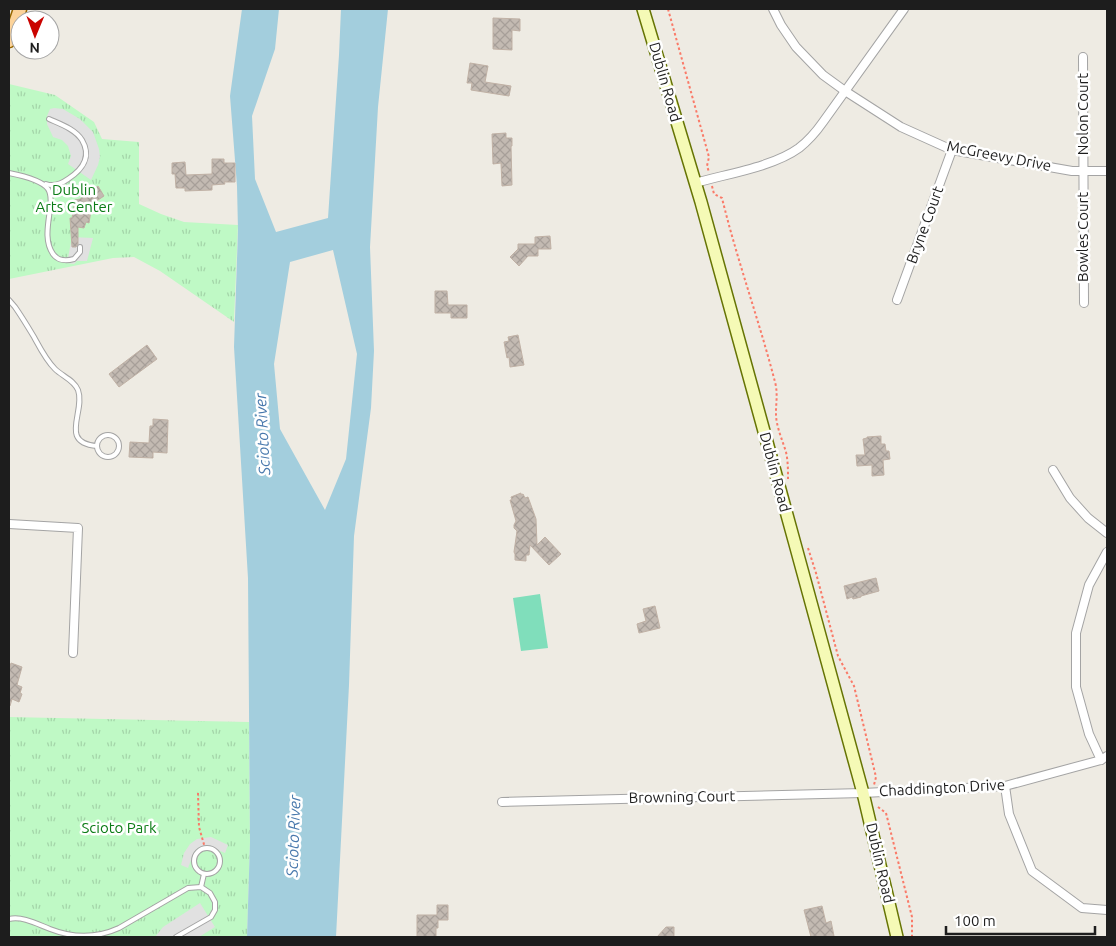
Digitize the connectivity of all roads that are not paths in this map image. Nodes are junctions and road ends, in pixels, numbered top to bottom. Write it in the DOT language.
graph roads {
  1 [pos="20,9"];
  2 [pos="644,9"];
  3 [pos="773,9"];
  4 [pos="904,9"];
  5 [pos="9,41"];
  6 [pos="1083,57"];
  7 [pos="845,91"];
  8 [pos="49,119"];
  9 [pos="952,150"];
  10 [pos="1083,171"];
  11 [pos="1107,171"];
  12 [pos="9,173"];
  13 [pos="695,183"];
  14 [pos="44,184"];
  15 [pos="80,247"];
  16 [pos="9,300"];
  17 [pos="897,300"];
  18 [pos="1084,302"];
  19 [pos="97,446"];
  20 [pos="1053,470"];
  21 [pos="9,524"];
  22 [pos="1107,533"];
  23 [pos="1107,552"];
  24 [pos="73,653"];
  25 [pos="1104,758"];
  26 [pos="1005,786"];
  27 [pos="868,793"];
  28 [pos="502,802"];
  29 [pos="204,874"];
  30 [pos="202,887"];
  31 [pos="1107,910"];
  32 [pos="9,919"];
  33 [pos="176,937"];
  34 [pos="897,937"];
  1 -- 5 [label="main road"];
  2 -- 13 [label="main road, Dublin Road"];
  3 -- 7 [label="street, McGreevy Drive"];
  4 -- 7 [label="street"];
  6 -- 10 [label="street, Nolon Court"];
  7 -- 9 [label="street, McGreevy Drive"];
  7 -- 13 [label="street"];
  8 -- 14 [label="lane"];
  9 -- 10 [label="street, McGreevy Drive"];
  9 -- 17 [label="street, Bryne Court"];
  10 -- 11 [label="street, McGreevy Drive"];
  10 -- 18 [label="street, Bowles Court"];
  12 -- 14 [label="lane"];
  13 -- 27 [label="main road, Dublin Road"];
  14 -- 15 [label="lane"];
  16 -- 19 [label="lane"];
  19 -- 19 [label="lane"];
  20 -- 22 [label="street"];
  21 -- 24 [label="street"];
  23 -- 25 [label="street"];
  25 -- 26 [label="street, Chaddington Drive"];
  26 -- 27 [label="street, Chaddington Drive"];
  26 -- 31 [label="street"];
  27 -- 28 [label="street, Browning Court"];
  27 -- 34 [label="main road, Dublin Road"];
  29 -- 29 [label="lane"];
  29 -- 30 [label="lane"];
  30 -- 32 [label="lane"];
  30 -- 33 [label="lane"];
}
